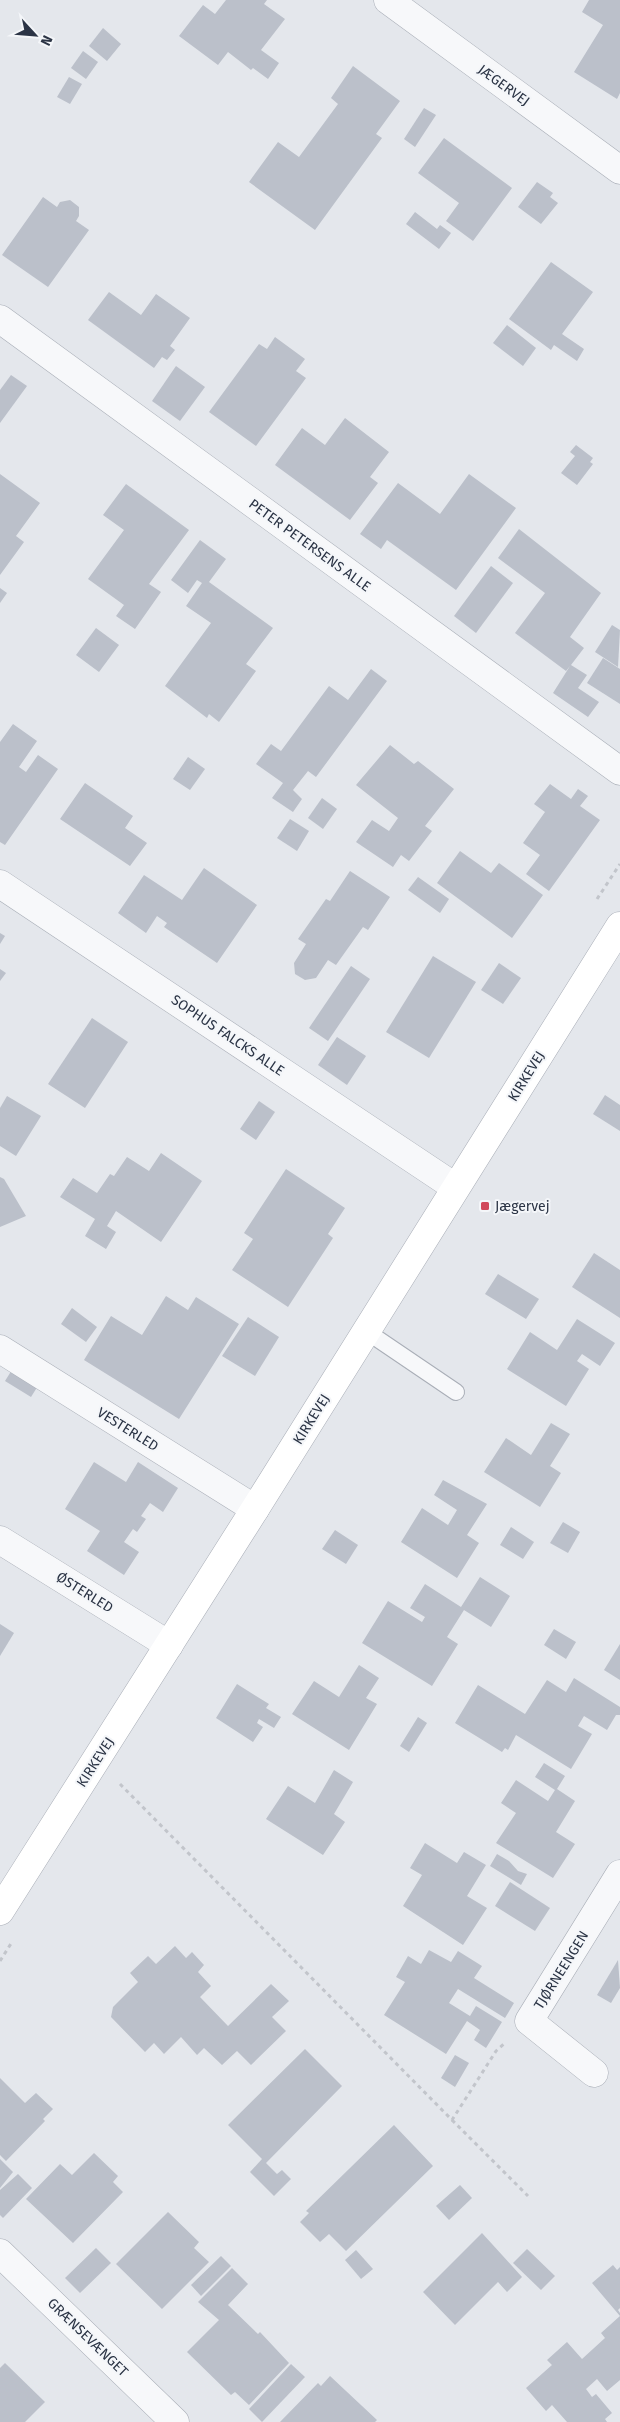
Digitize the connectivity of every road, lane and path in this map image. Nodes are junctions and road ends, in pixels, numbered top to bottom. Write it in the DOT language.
graph roads {
  1 [pos="388,0"];
  2 [pos="620,170"];
  3 [pos="0,319"];
  4 [pos="620,771"];
  5 [pos="0,884"];
  6 [pos="620,926"];
  7 [pos="455,1187"];
  8 [pos="366,1331"];
  9 [pos="0,1349"];
  10 [pos="456,1392"];
  11 [pos="255,1509"];
  12 [pos="0,1540"];
  13 [pos="169,1644"];
  14 [pos="96,1759"];
  15 [pos="620,1874"];
  16 [pos="0,1911"];
  17 [pos="529,2021"];
  18 [pos="594,2073"];
  19 [pos="452,2120"];
  20 [pos="528,2196"];
  21 [pos="0,2253"];
  22 [pos="175,2422"];
  1 -- 2 [label="street, JÆGERVEJ"];
  3 -- 4 [label="street, PETER PETERSENS ALLE"];
  5 -- 7 [label="street, SOPHUS FALCKS ALLE"];
  6 -- 7 [label="main road, KIRKEVEJ"];
  7 -- 8 [label="main road, KIRKEVEJ"];
  8 -- 10 [label="lane"];
  8 -- 11 [label="main road, KIRKEVEJ"];
  9 -- 11 [label="street, VESTERLED"];
  11 -- 13 [label="main road, KIRKEVEJ"];
  12 -- 13 [label="street, ØSTERLED"];
  13 -- 14 [label="main road, KIRKEVEJ"];
  14 -- 16 [label="main road, KIRKEVEJ"];
  14 -- 19 [label="path"];
  15 -- 17 [label="street, TJØRNEENGEN"];
  17 -- 18 [label="street, TJØRNEENGEN"];
  17 -- 19 [label="path"];
  19 -- 20 [label="path"];
  21 -- 22 [label="street, GRÆNSEVÆNGET"];
}
